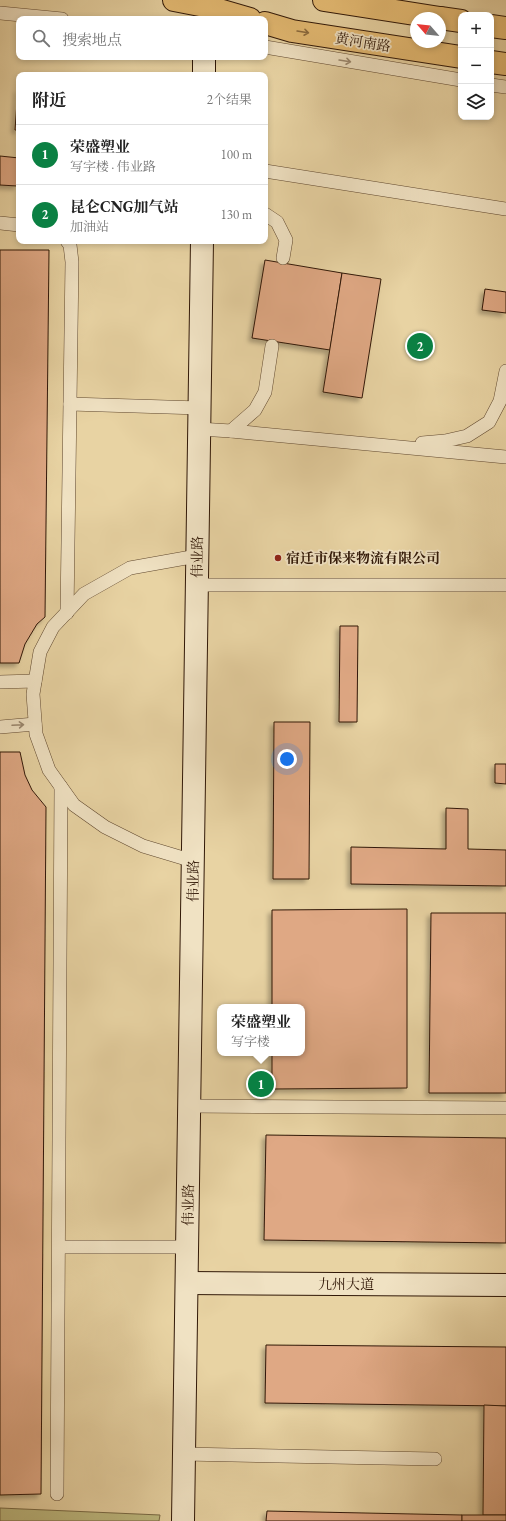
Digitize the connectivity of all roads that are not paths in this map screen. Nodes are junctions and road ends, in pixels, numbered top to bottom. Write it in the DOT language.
graph roads {
  1 [pos="174,0"];
  2 [pos="324,0"];
  3 [pos="205,8"];
  4 [pos="0,13"];
  5 [pos="410,13"];
  6 [pos="31,16"];
  7 [pos="238,16"];
  8 [pos="446,19"];
  9 [pos="458,21"];
  10 [pos="268,24"];
  11 [pos="494,26"];
  12 [pos="506,28"];
  13 [pos="268,48"];
  14 [pos="458,57"];
  15 [pos="204,60"];
  16 [pos="494,62"];
  17 [pos="506,64"];
  18 [pos="204,72"];
  19 [pos="458,79"];
  20 [pos="494,85"];
  21 [pos="506,87"];
  22 [pos="268,171"];
  23 [pos="506,209"];
  24 [pos="268,216"];
  25 [pos="0,223"];
  26 [pos="16,224"];
  27 [pos="69,244"];
  28 [pos="202,244"];
  29 [pos="284,258"];
  30 [pos="272,346"];
  31 [pos="506,371"];
  32 [pos="70,404"];
  33 [pos="200,419"];
  34 [pos="231,431"];
  35 [pos="390,446"];
  36 [pos="506,457"];
  37 [pos="198,556"];
  38 [pos="197,585"];
  39 [pos="506,585"];
  40 [pos="67,613"];
  41 [pos="35,681"];
  42 [pos="0,682"];
  43 [pos="35,724"];
  44 [pos="0,726"];
  45 [pos="61,787"];
  46 [pos="193,861"];
  47 [pos="189,1106"];
  48 [pos="506,1108"];
  49 [pos="58,1247"];
  50 [pos="187,1247"];
  51 [pos="187,1283"];
  52 [pos="506,1285"];
  53 [pos="184,1454"];
  54 [pos="435,1459"];
  55 [pos="57,1494"];
  56 [pos="183,1521"];
  1 -- 3 [label="main road"];
  2 -- 5 [label="main road"];
  3 -- 7 [label="main road"];
  4 -- 6 [label="lane"];
  8 -- 9 [label="main road"];
  10 -- 14 [label="main road, 黄河南路, one-way"];
  11 -- 12 [label="main road"];
  13 -- 19 [label="lane, one-way"];
  15 -- 18 [label="street"];
  16 -- 17 [label="main road"];
  20 -- 21 [label="lane"];
  22 -- 23 [label="lane"];
  24 -- 29 [label="lane"];
  25 -- 26 [label="lane"];
  27 -- 32 [label="lane"];
  28 -- 33 [label="street, 伟业路"];
  30 -- 34 [label="lane"];
  31 -- 35 [label="lane"];
  32 -- 33 [label="lane"];
  32 -- 40 [label="lane"];
  33 -- 34 [label="lane"];
  33 -- 37 [label="street, 伟业路"];
  34 -- 35 [label="lane"];
  35 -- 36 [label="lane"];
  37 -- 38 [label="street, 伟业路"];
  37 -- 40 [label="lane"];
  38 -- 39 [label="lane"];
  38 -- 46 [label="street, 伟业路"];
  40 -- 41 [label="lane"];
  41 -- 42 [label="lane"];
  41 -- 43 [label="lane"];
  44 -- 43 [label="lane, one-way"];
  43 -- 45 [label="lane"];
  45 -- 46 [label="lane"];
  45 -- 49 [label="lane"];
  46 -- 47 [label="street, 伟业路"];
  47 -- 48 [label="lane"];
  47 -- 50 [label="street, 伟业路"];
  49 -- 50 [label="lane"];
  49 -- 55 [label="lane"];
  50 -- 51 [label="street, 伟业路"];
  51 -- 52 [label="street, 九州大道"];
  51 -- 53 [label="street, 伟业路"];
  53 -- 54 [label="lane"];
  53 -- 56 [label="street, 伟业路"];
}
